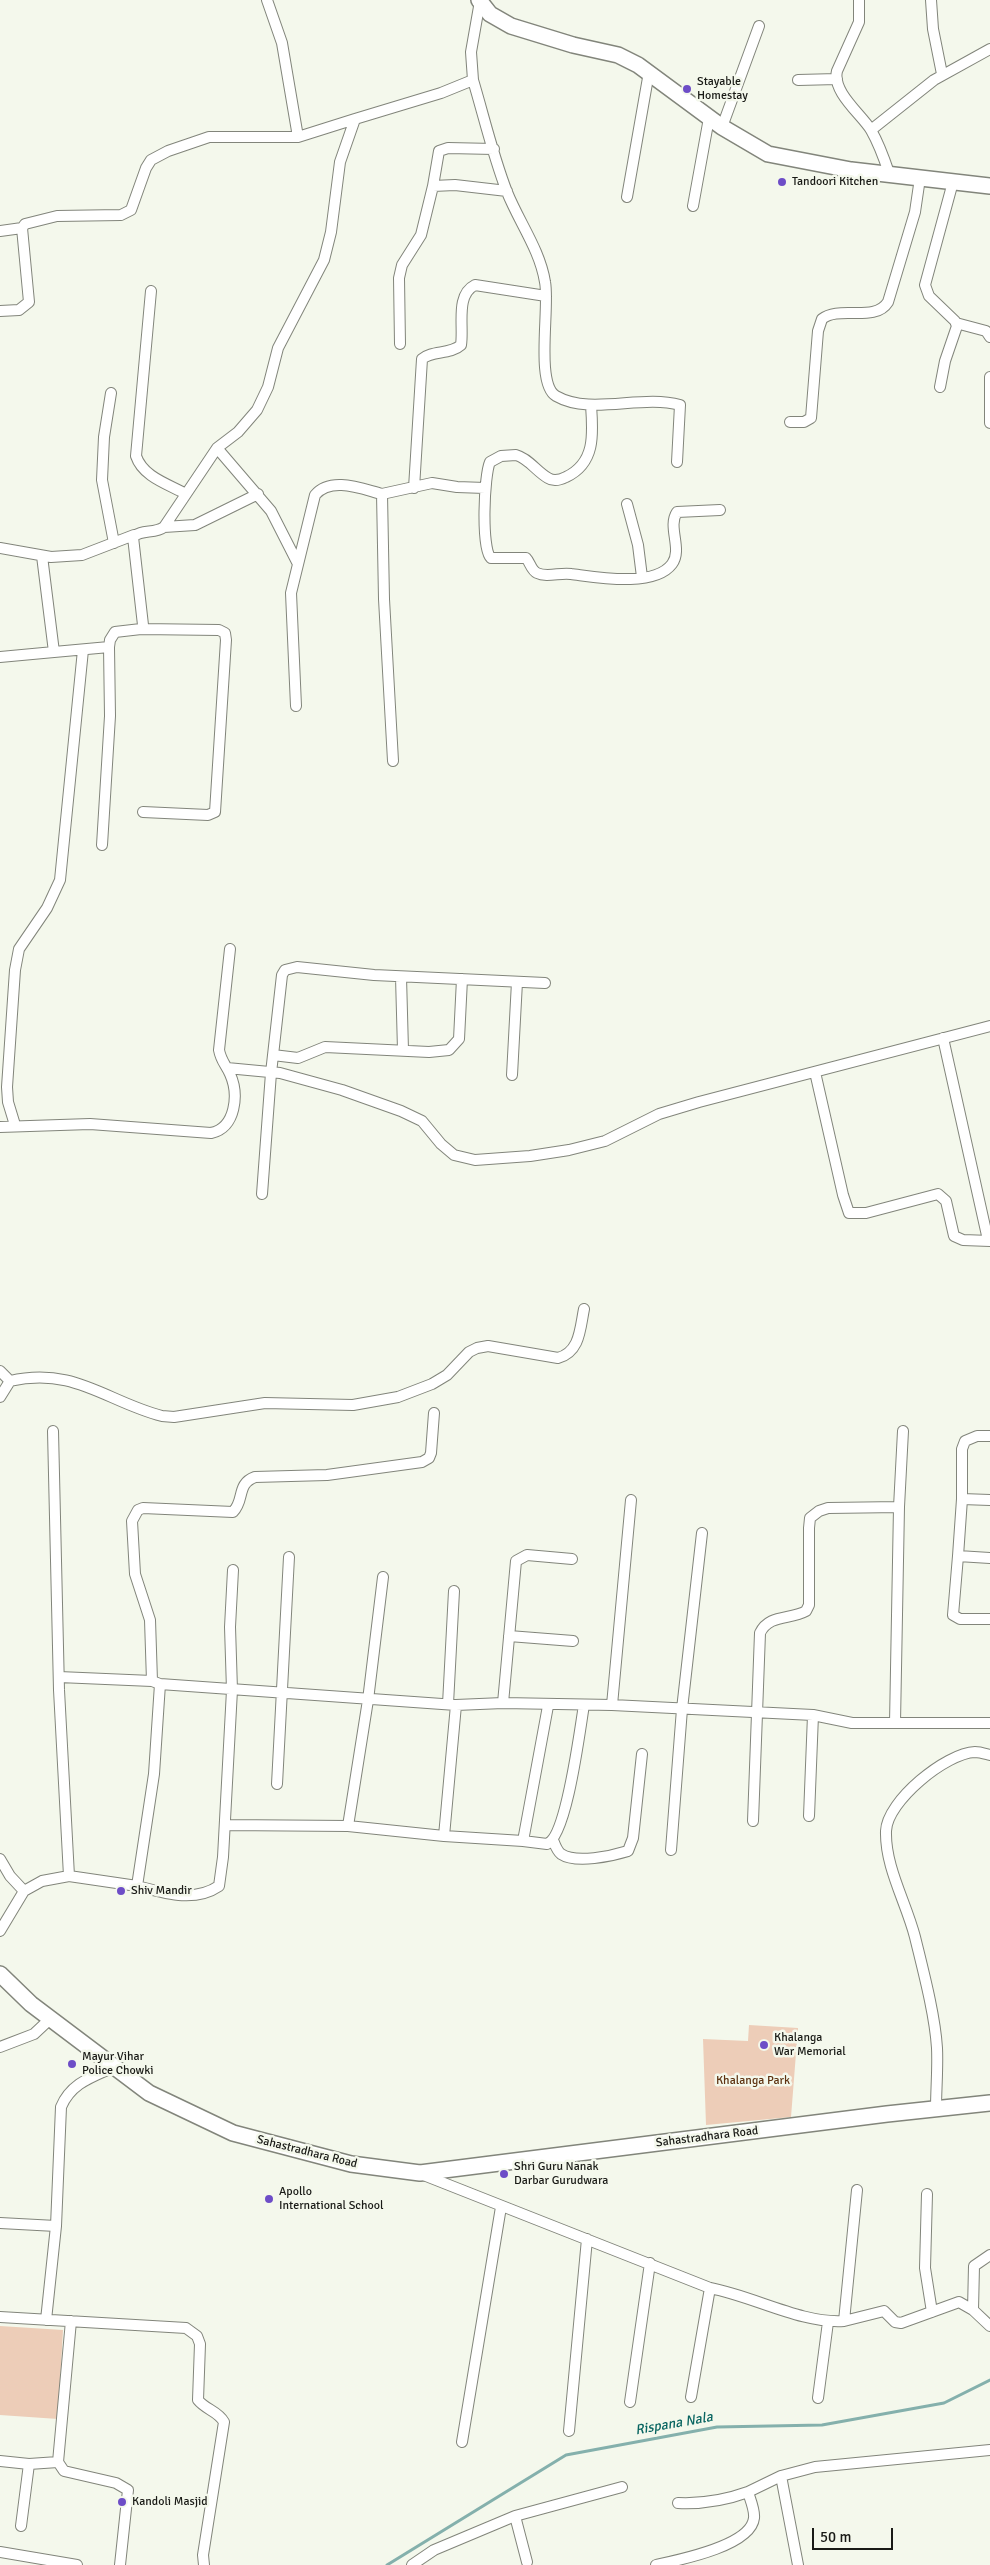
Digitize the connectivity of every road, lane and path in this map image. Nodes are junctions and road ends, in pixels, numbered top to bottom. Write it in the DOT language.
graph roads {
  1 [pos="267,0"];
  2 [pos="859,0"];
  3 [pos="931,0"];
  4 [pos="479,1"];
  5 [pos="759,26"];
  6 [pos="990,49"];
  7 [pos="649,72"];
  8 [pos="942,74"];
  9 [pos="836,79"];
  10 [pos="473,80"];
  11 [pos="798,80"];
  12 [pos="709,118"];
  13 [pos="355,119"];
  14 [pos="722,127"];
  15 [pos="871,130"];
  16 [pos="298,137"];
  17 [pos="494,148"];
  18 [pos="889,173"];
  19 [pos="920,178"];
  20 [pos="953,182"];
  21 [pos="433,186"];
  22 [pos="990,186"];
  23 [pos="507,191"];
  24 [pos="627,197"];
  25 [pos="693,206"];
  26 [pos="22,228"];
  27 [pos="0,231"];
  28 [pos="151,291"];
  29 [pos="546,296"];
  30 [pos="0,311"];
  31 [pos="956,323"];
  32 [pos="990,337"];
  33 [pos="400,344"];
  34 [pos="990,377"];
  35 [pos="940,388"];
  36 [pos="111,394"];
  37 [pos="592,405"];
  38 [pos="790,422"];
  39 [pos="990,423"];
  40 [pos="217,448"];
  41 [pos="677,462"];
  42 [pos="414,488"];
  43 [pos="485,488"];
  44 [pos="186,494"];
  45 [pos="258,494"];
  46 [pos="382,494"];
  47 [pos="627,504"];
  48 [pos="720,510"];
  49 [pos="164,527"];
  50 [pos="134,535"];
  51 [pos="114,543"];
  52 [pos="0,548"];
  53 [pos="42,556"];
  54 [pos="298,564"];
  55 [pos="642,577"];
  56 [pos="141,629"];
  57 [pos="109,647"];
  58 [pos="83,650"];
  59 [pos="54,652"];
  60 [pos="0,657"];
  61 [pos="296,706"];
  62 [pos="393,760"];
  63 [pos="143,812"];
  64 [pos="102,845"];
  65 [pos="230,949"];
  66 [pos="401,977"];
  67 [pos="462,979"];
  68 [pos="517,982"];
  69 [pos="545,983"];
  70 [pos="990,1026"];
  71 [pos="943,1038"];
  72 [pos="403,1050"];
  73 [pos="273,1055"];
  74 [pos="227,1068"];
  75 [pos="815,1072"];
  76 [pos="271,1073"];
  77 [pos="512,1074"];
  78 [pos="15,1125"];
  79 [pos="0,1127"];
  80 [pos="262,1194"];
  81 [pos="989,1241"];
  82 [pos="584,1309"];
  83 [pos="0,1371"];
  84 [pos="10,1381"];
  85 [pos="0,1397"];
  86 [pos="434,1413"];
  87 [pos="52,1431"];
  88 [pos="904,1431"];
  89 [pos="990,1436"];
  90 [pos="962,1499"];
  91 [pos="632,1500"];
  92 [pos="990,1500"];
  93 [pos="899,1507"];
  94 [pos="702,1533"];
  95 [pos="958,1556"];
  96 [pos="289,1557"];
  97 [pos="990,1558"];
  98 [pos="572,1559"];
  99 [pos="233,1570"];
  100 [pos="383,1577"];
  101 [pos="454,1591"];
  102 [pos="990,1619"];
  103 [pos="509,1636"];
  104 [pos="573,1642"];
  105 [pos="59,1677"];
  106 [pos="156,1683"];
  107 [pos="232,1690"];
  108 [pos="282,1694"];
  109 [pos="368,1700"];
  110 [pos="503,1703"];
  111 [pos="452,1705"];
  112 [pos="584,1705"];
  113 [pos="612,1705"];
  114 [pos="548,1706"];
  115 [pos="682,1709"];
  116 [pos="758,1713"];
  117 [pos="813,1716"];
  118 [pos="895,1723"];
  119 [pos="990,1724"];
  120 [pos="642,1754"];
  121 [pos="990,1755"];
  122 [pos="277,1784"];
  123 [pos="809,1816"];
  124 [pos="753,1821"];
  125 [pos="225,1825"];
  126 [pos="348,1826"];
  127 [pos="444,1836"];
  128 [pos="553,1840"];
  129 [pos="523,1841"];
  130 [pos="671,1850"];
  131 [pos="0,1859"];
  132 [pos="70,1876"];
  133 [pos="137,1886"];
  134 [pos="24,1891"];
  135 [pos="0,1931"];
  136 [pos="0,1974"];
  137 [pos="50,2018"];
  138 [pos="0,2047"];
  139 [pos="114,2067"];
  140 [pos="990,2103"];
  141 [pos="936,2109"];
  142 [pos="420,2173"];
  143 [pos="857,2190"];
  144 [pos="927,2194"];
  145 [pos="501,2206"];
  146 [pos="0,2223"];
  147 [pos="56,2226"];
  148 [pos="587,2239"];
  149 [pos="990,2255"];
  150 [pos="650,2263"];
  151 [pos="710,2288"];
  152 [pos="973,2310"];
  153 [pos="932,2312"];
  154 [pos="0,2317"];
  155 [pos="46,2320"];
  156 [pos="71,2321"];
  157 [pos="844,2321"];
  158 [pos="828,2322"];
  159 [pos="990,2326"];
  160 [pos="691,2397"];
  161 [pos="818,2398"];
  162 [pos="630,2402"];
  163 [pos="569,2431"];
  164 [pos="462,2442"];
  165 [pos="990,2450"];
  166 [pos="0,2461"];
  167 [pos="58,2462"];
  168 [pos="29,2464"];
  169 [pos="781,2476"];
  170 [pos="622,2488"];
  171 [pos="748,2492"];
  172 [pos="678,2503"];
  173 [pos="514,2516"];
  174 [pos="21,2526"];
  175 [pos="0,2552"];
  176 [pos="523,2564"];
  177 [pos="77,2565"];
  178 [pos="120,2565"];
  179 [pos="204,2565"];
  180 [pos="412,2565"];
  181 [pos="656,2565"];
  182 [pos="798,2565"];
  1 -- 16 [label="street"];
  2 -- 9 [label="street"];
  3 -- 8 [label="street"];
  4 -- 7 [label="main road"];
  4 -- 10 [label="street"];
  5 -- 14 [label="street"];
  6 -- 8 [label="street"];
  7 -- 12 [label="main road"];
  7 -- 24 [label="street"];
  8 -- 15 [label="street"];
  9 -- 11 [label="street"];
  9 -- 15 [label="street"];
  10 -- 13 [label="street"];
  10 -- 17 [label="street"];
  12 -- 14 [label="main road"];
  12 -- 25 [label="street"];
  13 -- 16 [label="street"];
  13 -- 40 [label="street"];
  14 -- 18 [label="main road"];
  15 -- 18 [label="street"];
  16 -- 26 [label="street"];
  17 -- 21 [label="street"];
  17 -- 23 [label="street"];
  18 -- 19 [label="main road"];
  19 -- 20 [label="main road"];
  19 -- 38 [label="street"];
  20 -- 22 [label="main road"];
  20 -- 31 [label="street"];
  21 -- 23 [label="street"];
  21 -- 33 [label="street"];
  23 -- 29 [label="street"];
  26 -- 27 [label="street"];
  26 -- 30 [label="street"];
  28 -- 44 [label="street"];
  29 -- 37 [label="street"];
  29 -- 42 [label="street"];
  31 -- 32 [label="street"];
  31 -- 35 [label="street"];
  34 -- 39 [label="street"];
  36 -- 51 [label="street"];
  37 -- 41 [label="street"];
  37 -- 43 [label="street"];
  40 -- 44 [label="street"];
  40 -- 45 [label="street"];
  42 -- 43 [label="street"];
  42 -- 46 [label="street"];
  43 -- 55 [label="street"];
  44 -- 49 [label="street"];
  45 -- 49 [label="street"];
  45 -- 54 [label="street"];
  46 -- 54 [label="street"];
  46 -- 62 [label="street"];
  47 -- 55 [label="street"];
  48 -- 55 [label="street"];
  49 -- 50 [label="street"];
  50 -- 51 [label="street"];
  50 -- 56 [label="street"];
  51 -- 53 [label="street"];
  52 -- 53 [label="street"];
  53 -- 59 [label="street"];
  54 -- 61 [label="street"];
  56 -- 57 [label="street"];
  56 -- 63 [label="street"];
  57 -- 58 [label="street"];
  57 -- 64 [label="street"];
  58 -- 59 [label="street"];
  58 -- 78 [label="street"];
  59 -- 60 [label="street"];
  65 -- 74 [label="street"];
  66 -- 67 [label="street"];
  66 -- 72 [label="street"];
  66 -- 73 [label="street"];
  67 -- 68 [label="street"];
  67 -- 72 [label="street"];
  68 -- 69 [label="street"];
  68 -- 77 [label="street"];
  70 -- 71 [label="street"];
  71 -- 75 [label="street"];
  71 -- 81 [label="street"];
  72 -- 73 [label="street"];
  73 -- 76 [label="street"];
  74 -- 76 [label="street"];
  74 -- 78 [label="street"];
  75 -- 76 [label="street"];
  75 -- 81 [label="street"];
  76 -- 80 [label="street"];
  78 -- 79 [label="street"];
  82 -- 84 [label="street"];
  83 -- 84 [label="street"];
  84 -- 85 [label="street"];
  86 -- 106 [label="street"];
  87 -- 105 [label="street"];
  88 -- 93 [label="street"];
  89 -- 90 [label="street"];
  90 -- 92 [label="street"];
  90 -- 95 [label="street"];
  91 -- 113 [label="street"];
  93 -- 116 [label="street"];
  93 -- 118 [label="street"];
  94 -- 115 [label="street"];
  95 -- 97 [label="street"];
  95 -- 102 [label="street"];
  96 -- 108 [label="street"];
  98 -- 103 [label="street"];
  99 -- 107 [label="street"];
  100 -- 109 [label="street"];
  101 -- 111 [label="street"];
  103 -- 104 [label="street"];
  103 -- 110 [label="street"];
  105 -- 106 [label="street"];
  105 -- 132 [label="street"];
  106 -- 107 [label="street"];
  106 -- 133 [label="street"];
  107 -- 108 [label="street"];
  107 -- 125 [label="street"];
  108 -- 109 [label="street"];
  108 -- 122 [label="street"];
  109 -- 111 [label="street"];
  109 -- 126 [label="street"];
  110 -- 111 [label="street"];
  110 -- 114 [label="street"];
  111 -- 127 [label="street"];
  112 -- 113 [label="street"];
  112 -- 114 [label="street"];
  112 -- 128 [label="street"];
  113 -- 115 [label="street"];
  114 -- 129 [label="street"];
  115 -- 116 [label="street"];
  115 -- 130 [label="street"];
  116 -- 117 [label="street"];
  116 -- 124 [label="street"];
  117 -- 118 [label="street"];
  117 -- 123 [label="street"];
  118 -- 119 [label="street"];
  120 -- 128 [label="street"];
  121 -- 141 [label="street"];
  125 -- 126 [label="street"];
  125 -- 133 [label="street"];
  126 -- 127 [label="street"];
  127 -- 129 [label="street"];
  128 -- 129 [label="street"];
  131 -- 134 [label="street"];
  132 -- 133 [label="street"];
  132 -- 134 [label="street"];
  134 -- 135 [label="street"];
  136 -- 137 [label="main road, Sahastradhara Road"];
  137 -- 138 [label="street"];
  137 -- 139 [label="main road, Sahastradhara Road"];
  139 -- 142 [label="main road, Sahastradhara Road"];
  139 -- 147 [label="street"];
  140 -- 141 [label="main road, Sahastradhara Road"];
  141 -- 142 [label="main road, Sahastradhara Road"];
  142 -- 145 [label="street"];
  143 -- 157 [label="street"];
  144 -- 153 [label="street"];
  145 -- 148 [label="street"];
  145 -- 164 [label="street"];
  146 -- 147 [label="street"];
  147 -- 155 [label="street"];
  148 -- 150 [label="street"];
  148 -- 163 [label="street"];
  149 -- 152 [label="street"];
  150 -- 151 [label="street"];
  150 -- 162 [label="street"];
  151 -- 158 [label="street"];
  151 -- 160 [label="street"];
  152 -- 153 [label="street"];
  152 -- 159 [label="street"];
  153 -- 157 [label="street"];
  154 -- 155 [label="street"];
  155 -- 156 [label="street"];
  156 -- 167 [label="street"];
  156 -- 179 [label="street"];
  157 -- 158 [label="street"];
  158 -- 161 [label="street"];
  165 -- 169 [label="street"];
  166 -- 168 [label="street"];
  167 -- 168 [label="street"];
  167 -- 178 [label="street"];
  168 -- 174 [label="street"];
  169 -- 171 [label="street"];
  169 -- 182 [label="street"];
  170 -- 173 [label="street"];
  171 -- 172 [label="street"];
  171 -- 181 [label="street"];
  173 -- 176 [label="street"];
  173 -- 180 [label="street"];
  175 -- 177 [label="street"];
}
